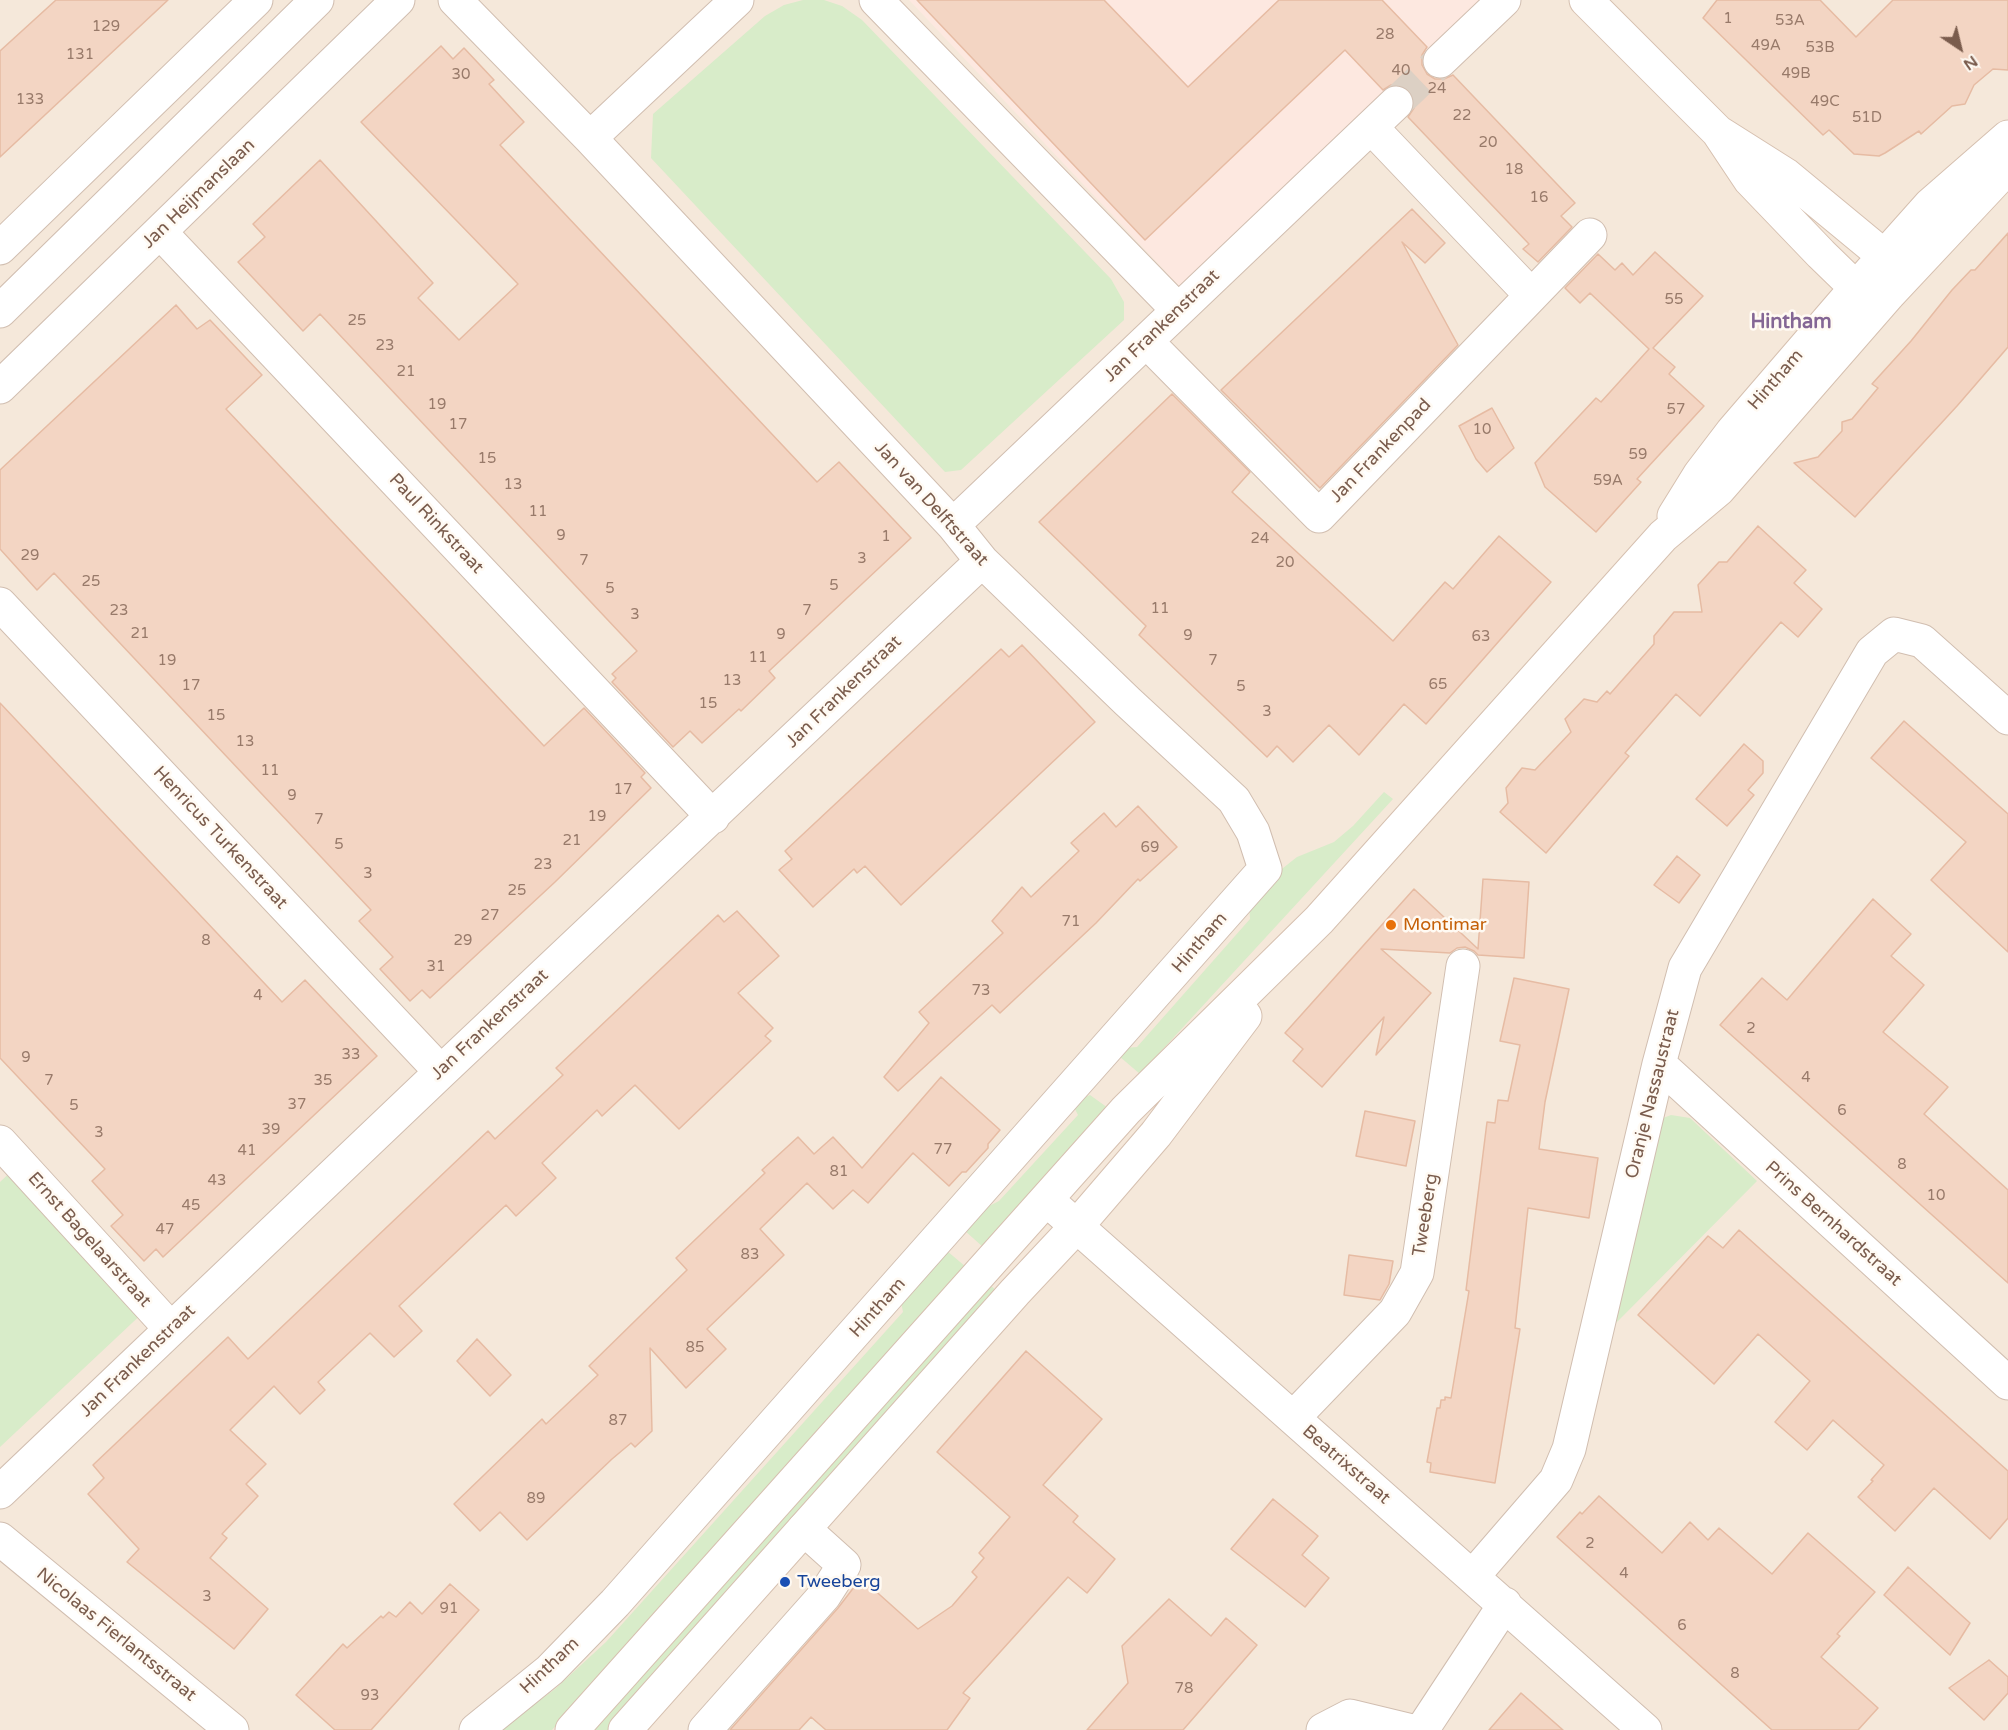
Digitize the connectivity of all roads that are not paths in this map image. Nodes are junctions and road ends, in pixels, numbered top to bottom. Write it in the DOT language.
graph roads {
  1 [pos="256,0"];
  2 [pos="318,0"];
  3 [pos="398,0"];
  4 [pos="455,0"];
  5 [pos="737,0"];
  6 [pos="876,0"];
  7 [pos="1504,0"];
  8 [pos="1586,0"];
  9 [pos="1440,61"];
  10 [pos="1396,103"];
  11 [pos="1371,127"];
  12 [pos="1718,132"];
  13 [pos="2008,137"];
  14 [pos="590,138"];
  15 [pos="2008,167"];
  16 [pos="160,232"];
  17 [pos="1590,235"];
  18 [pos="0,248"];
  19 [pos="1884,256"];
  20 [pos="1857,288"];
  21 [pos="1889,294"];
  22 [pos="1531,295"];
  23 [pos="1178,310"];
  24 [pos="0,311"];
  25 [pos="1146,341"];
  26 [pos="0,387"];
  27 [pos="953,525"];
  28 [pos="1663,536"];
  29 [pos="982,561"];
  30 [pos="0,604"];
  31 [pos="2008,718"];
  32 [pos="713,817"];
  33 [pos="1265,869"];
  34 [pos="1319,920"];
  35 [pos="1463,966"];
  36 [pos="1659,1064"];
  37 [pos="441,1072"];
  38 [pos="2,1150"];
  39 [pos="1047,1200"];
  40 [pos="1076,1227"];
  41 [pos="171,1329"];
  42 [pos="2008,1383"];
  43 [pos="1293,1418"];
  44 [pos="0,1492"];
  45 [pos="804,1529"];
  46 [pos="0,1539"];
  47 [pos="1473,1576"];
  48 [pos="1505,1604"];
  49 [pos="232,1730"];
  50 [pos="476,1730"];
  51 [pos="572,1730"];
  52 [pos="625,1730"];
  53 [pos="705,1730"];
  54 [pos="1323,1730"];
  55 [pos="1408,1730"];
  56 [pos="1422,1730"];
  57 [pos="1645,1730"];
  1 -- 18 [label="street"];
  2 -- 24 [label="street"];
  3 -- 16 [label="street, Jan Heijmanslaan"];
  4 -- 14 [label="street, Jan van Delftstraat"];
  5 -- 14 [label="street"];
  6 -- 23 [label="street"];
  7 -- 9 [label="street"];
  8 -- 12 [label="street"];
  10 -- 11 [label="street, Jan Frankenstraat"];
  11 -- 22 [label="street"];
  11 -- 23 [label="street, Jan Frankenstraat"];
  12 -- 19 [label="street"];
  12 -- 20 [label="street"];
  13 -- 19 [label="street, Hintham"];
  14 -- 27 [label="street, Jan van Delftstraat"];
  15 -- 21 [label="street, Hintham"];
  16 -- 26 [label="street, Jan Heijmanslaan"];
  16 -- 32 [label="street, Paul Rinkstraat"];
  17 -- 22 [label="street, Jan Frankenpad"];
  19 -- 20 [label="street, Hintham"];
  19 -- 21 [label="street"];
  20 -- 21 [label="street"];
  20 -- 28 [label="street, Hintham"];
  21 -- 28 [label="street, Hintham"];
  22 -- 25 [label="street, Jan Frankenpad"];
  23 -- 25 [label="street, Jan Frankenstraat"];
  25 -- 27 [label="street, Jan Frankenstraat"];
  27 -- 29 [label="street, Jan van Delftstraat"];
  28 -- 34 [label="street, Hintham"];
  29 -- 32 [label="street, Jan Frankenstraat"];
  29 -- 33 [label="street, Jan van Delftstraat"];
  30 -- 37 [label="street, Henricus Turkenstraat"];
  31 -- 36 [label="street, Oranje Nassaustraat"];
  32 -- 37 [label="street, Jan Frankenstraat"];
  33 -- 50 [label="street, Hintham"];
  34 -- 39 [label="street, Hintham"];
  34 -- 40 [label="street, Hintham"];
  35 -- 43 [label="street, Tweeberg"];
  36 -- 42 [label="street, Prins Bernhardstraat"];
  36 -- 47 [label="street, Oranje Nassaustraat"];
  37 -- 41 [label="street, Jan Frankenstraat"];
  38 -- 41 [label="street, Ernst Bagelaarstraat"];
  39 -- 40 [label="street, Beatrixstraat"];
  39 -- 51 [label="street, Hintham"];
  40 -- 43 [label="street, Beatrixstraat"];
  40 -- 45 [label="street, Hintham"];
  41 -- 44 [label="street, Jan Frankenstraat"];
  43 -- 47 [label="street, Beatrixstraat"];
  45 -- 52 [label="street, Hintham"];
  45 -- 53 [label="street"];
  46 -- 49 [label="street, Nicolaas Fierlantsstraat"];
  47 -- 48 [label="street, Beatrixstraat"];
  48 -- 56 [label="street"];
  48 -- 57 [label="street, Beatrixstraat"];
  54 -- 55 [label="street"];
}
